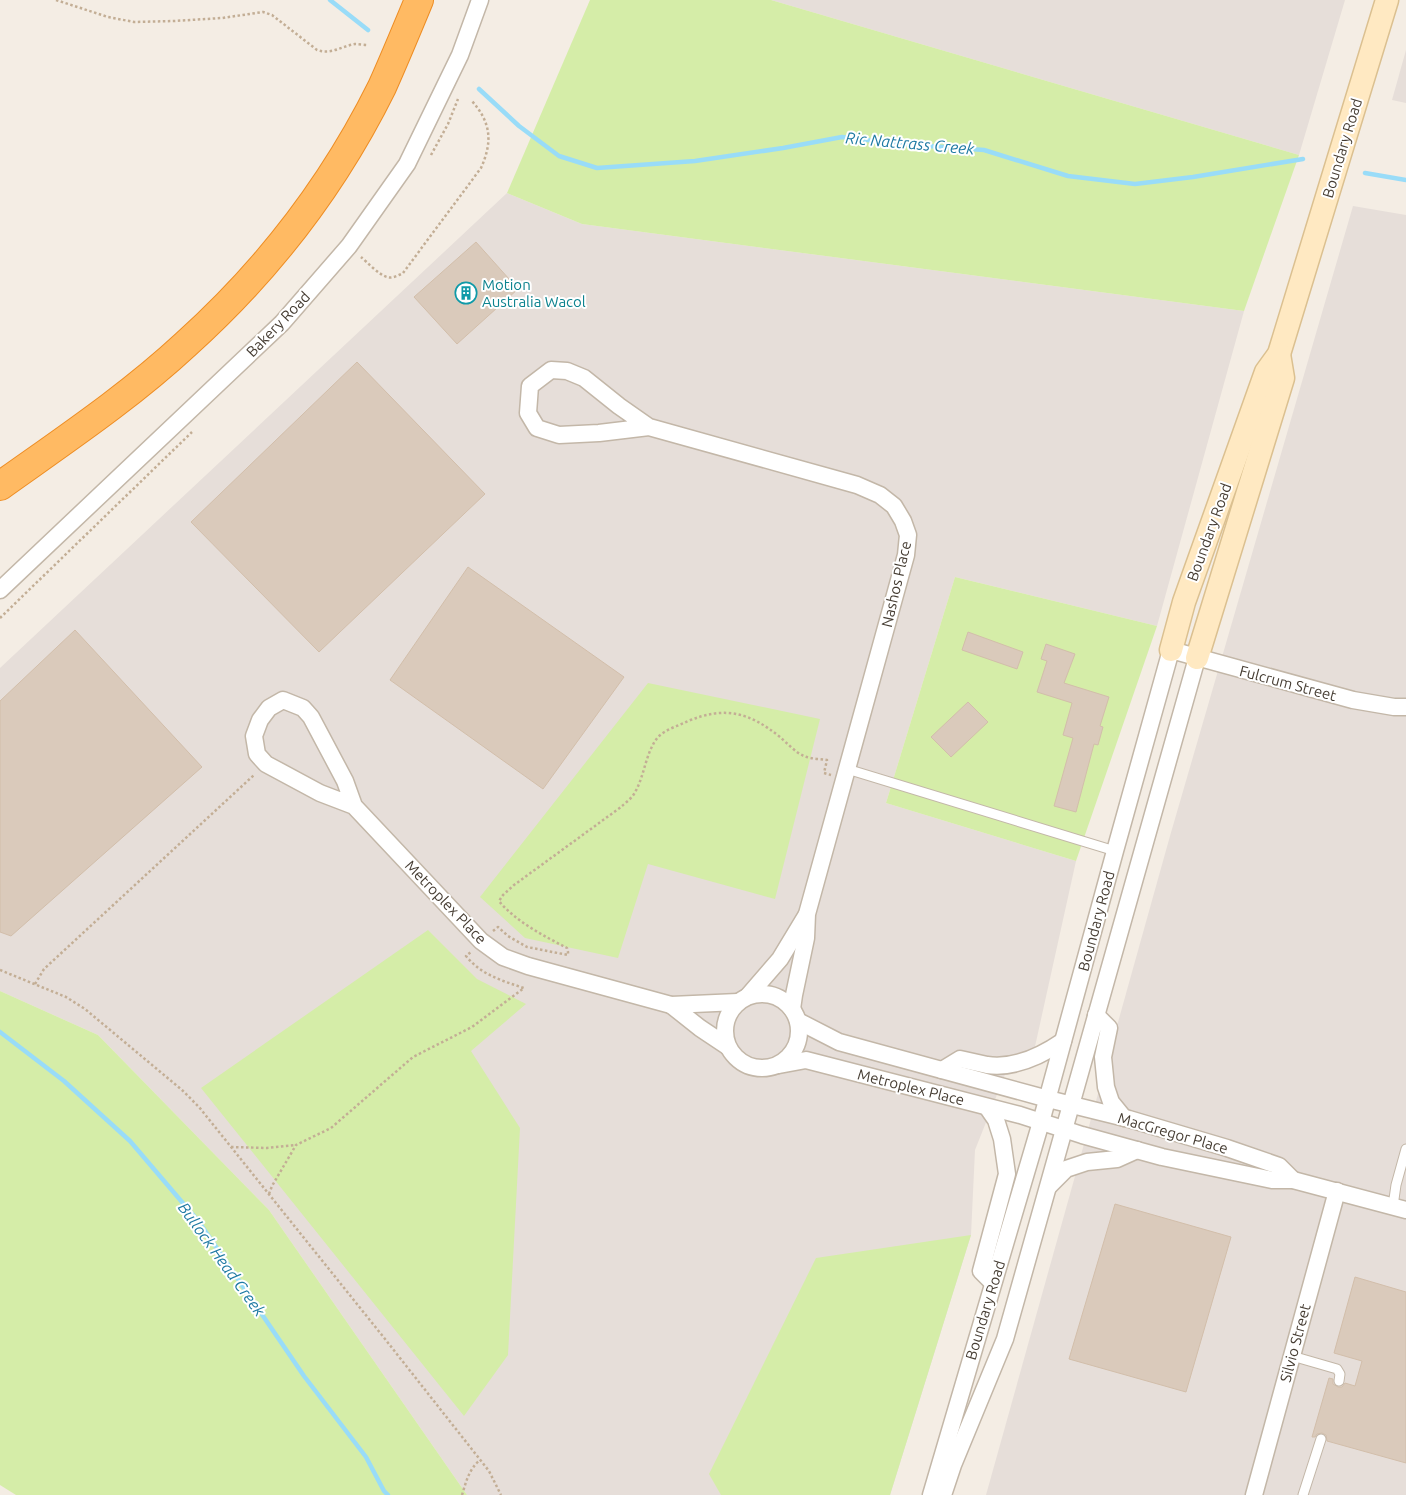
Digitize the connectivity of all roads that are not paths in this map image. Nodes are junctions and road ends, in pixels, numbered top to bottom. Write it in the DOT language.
graph roads {
  1 [pos="419,0"];
  2 [pos="480,0"];
  3 [pos="1386,0"];
  4 [pos="1279,354"];
  5 [pos="649,427"];
  6 [pos="0,486"];
  7 [pos="0,590"];
  8 [pos="1171,650"];
  9 [pos="1197,658"];
  10 [pos="1406,707"];
  11 [pos="846,774"];
  12 [pos="354,806"];
  13 [pos="1114,851"];
  14 [pos="807,914"];
  15 [pos="743,999"];
  16 [pos="671,1005"];
  17 [pos="795,1015"];
  18 [pos="1096,1016"];
  19 [pos="1063,1041"];
  20 [pos="727,1046"];
  21 [pos="779,1065"];
  22 [pos="942,1070"];
  23 [pos="1048,1099"];
  24 [pos="1072,1104"];
  25 [pos="987,1107"];
  26 [pos="1124,1118"];
  27 [pos="1041,1122"];
  28 [pos="1064,1129"];
  29 [pos="1406,1149"];
  30 [pos="1137,1150"];
  31 [pos="1293,1180"];
  32 [pos="1048,1186"];
  33 [pos="1336,1191"];
  34 [pos="1399,1208"];
  35 [pos="993,1283"];
  36 [pos="1292,1356"];
  37 [pos="1338,1381"];
  38 [pos="1320,1439"];
  39 [pos="931,1495"];
  40 [pos="944,1495"];
  41 [pos="1254,1495"];
  42 [pos="1303,1495"];
  1 -- 6 [label="highway"];
  2 -- 7 [label="street, Bakery Road"];
  3 -- 4 [label="street, Boundary Road"];
  4 -- 8 [label="street, Boundary Road"];
  4 -- 9 [label="street, Boundary Road"];
  5 -- 5 [label="street, Nashos Place"];
  5 -- 11 [label="street, Nashos Place"];
  8 -- 9 [label="street, Fulcrum Street"];
  8 -- 13 [label="street, Boundary Road"];
  9 -- 10 [label="street, Fulcrum Street"];
  9 -- 18 [label="street, Boundary Road"];
  11 -- 13 [label="lane"];
  11 -- 14 [label="street, Nashos Place"];
  12 -- 12 [label="street, Metroplex Place"];
  12 -- 16 [label="street, Metroplex Place"];
  13 -- 19 [label="street, Boundary Road"];
  14 -- 15 [label="street, Nashos Place"];
  14 -- 17 [label="street, Nashos Place"];
  15 -- 16 [label="street, Metroplex Place"];
  15 -- 17 [label="street"];
  15 -- 20 [label="street"];
  16 -- 20 [label="street, Metroplex Place"];
  17 -- 21 [label="street"];
  17 -- 22 [label="street, Metroplex Place"];
  18 -- 24 [label="street, Boundary Road"];
  18 -- 26 [label="street"];
  19 -- 22 [label="street"];
  19 -- 23 [label="street, Boundary Road"];
  20 -- 21 [label="street"];
  21 -- 25 [label="street, Metroplex Place"];
  22 -- 23 [label="street, Metroplex Place"];
  23 -- 24 [label="street, MacGregor Place"];
  23 -- 27 [label="street, Boundary Road"];
  24 -- 26 [label="street, MacGregor Place"];
  24 -- 28 [label="street, Boundary Road"];
  25 -- 27 [label="street, Metroplex Place"];
  25 -- 35 [label="street"];
  26 -- 31 [label="street, MacGregor Place"];
  27 -- 28 [label="street, MacGregor Place"];
  27 -- 35 [label="street, Boundary Road"];
  28 -- 30 [label="street, MacGregor Place"];
  28 -- 32 [label="street, Boundary Road"];
  29 -- 34 [label="lane"];
  30 -- 31 [label="street, MacGregor Place"];
  30 -- 32 [label="street"];
  31 -- 33 [label="street, MacGregor Place"];
  32 -- 40 [label="street, Boundary Road"];
  33 -- 34 [label="street, MacGregor Place"];
  33 -- 36 [label="street, Silvio Street"];
  35 -- 39 [label="street, Boundary Road"];
  36 -- 37 [label="lane"];
  36 -- 41 [label="street, Silvio Street"];
  38 -- 42 [label="lane"];
}
